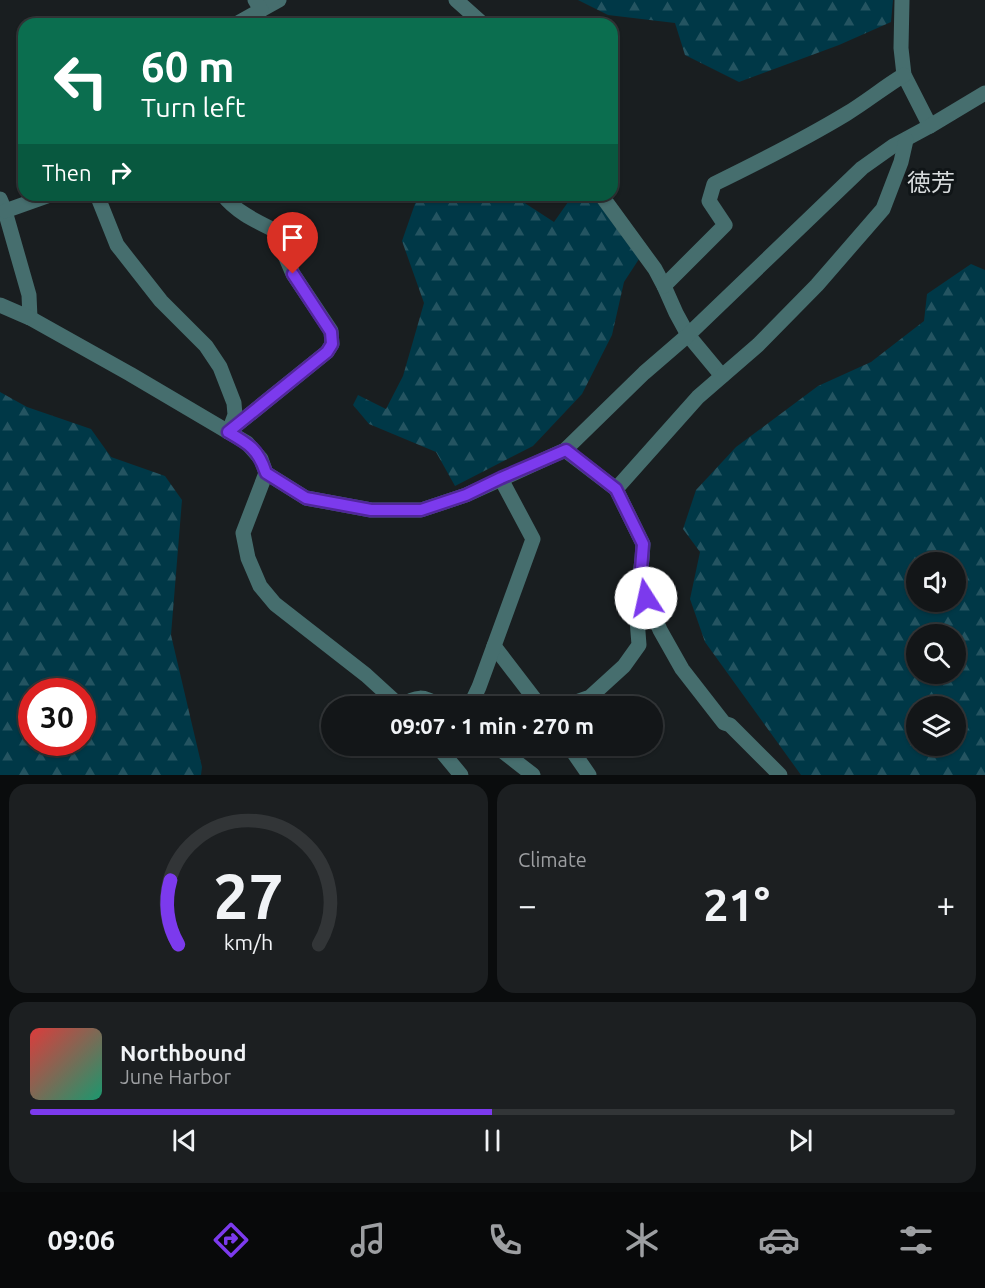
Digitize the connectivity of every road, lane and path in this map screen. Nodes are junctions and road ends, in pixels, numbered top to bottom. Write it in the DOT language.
graph roads {
  1 [pos="279,0"];
  2 [pos="456,0"];
  3 [pos="902,0"];
  4 [pos="258,5"];
  5 [pos="243,18"];
  6 [pos="476,18"];
  7 [pos="904,75"];
  8 [pos="985,93"];
  9 [pos="930,126"];
  10 [pos="906,140"];
  11 [pos="21,201"];
  12 [pos="99,201"];
  13 [pos="228,201"];
  14 [pos="605,201"];
  15 [pos="2,205"];
  16 [pos="664,286"];
  17 [pos="0,305"];
  18 [pos="30,318"];
  19 [pos="688,335"];
  20 [pos="722,376"];
  21 [pos="228,432"];
  22 [pos="566,450"];
  23 [pos="266,473"];
  24 [pos="501,478"];
  25 [pos="616,489"];
  26 [pos="640,582"];
  27 [pos="494,646"];
  28 [pos="389,696"];
  29 [pos="475,696"];
  30 [pos="532,696"];
  31 [pos="591,696"];
  32 [pos="445,756"];
  33 [pos="509,756"];
  34 [pos="576,756"];
  35 [pos="461,775"];
  36 [pos="533,775"];
  37 [pos="589,775"];
  38 [pos="780,775"];
  1 -- 4 [label="street"];
  2 -- 6 [label="street"];
  3 -- 7 [label="street"];
  4 -- 5 [label="street"];
  7 -- 9 [label="street"];
  7 -- 16 [label="street"];
  8 -- 9 [label="street"];
  9 -- 10 [label="street"];
  10 -- 19 [label="street"];
  10 -- 20 [label="street"];
  11 -- 15 [label="street"];
  12 -- 21 [label="street"];
  13 -- 21 [label="street"];
  14 -- 16 [label="street"];
  15 -- 18 [label="street"];
  16 -- 19 [label="street"];
  17 -- 18 [label="street"];
  18 -- 21 [label="street"];
  19 -- 20 [label="street"];
  19 -- 22 [label="street"];
  20 -- 25 [label="street"];
  21 -- 23 [label="street"];
  22 -- 24 [label="street"];
  22 -- 25 [label="street"];
  23 -- 24 [label="street"];
  23 -- 28 [label="street"];
  24 -- 27 [label="street"];
  25 -- 26 [label="street"];
  26 -- 31 [label="street"];
  26 -- 38 [label="street"];
  27 -- 29 [label="street"];
  27 -- 30 [label="street"];
  32 -- 35 [label="street"];
  33 -- 36 [label="street"];
  34 -- 37 [label="street"];
}
